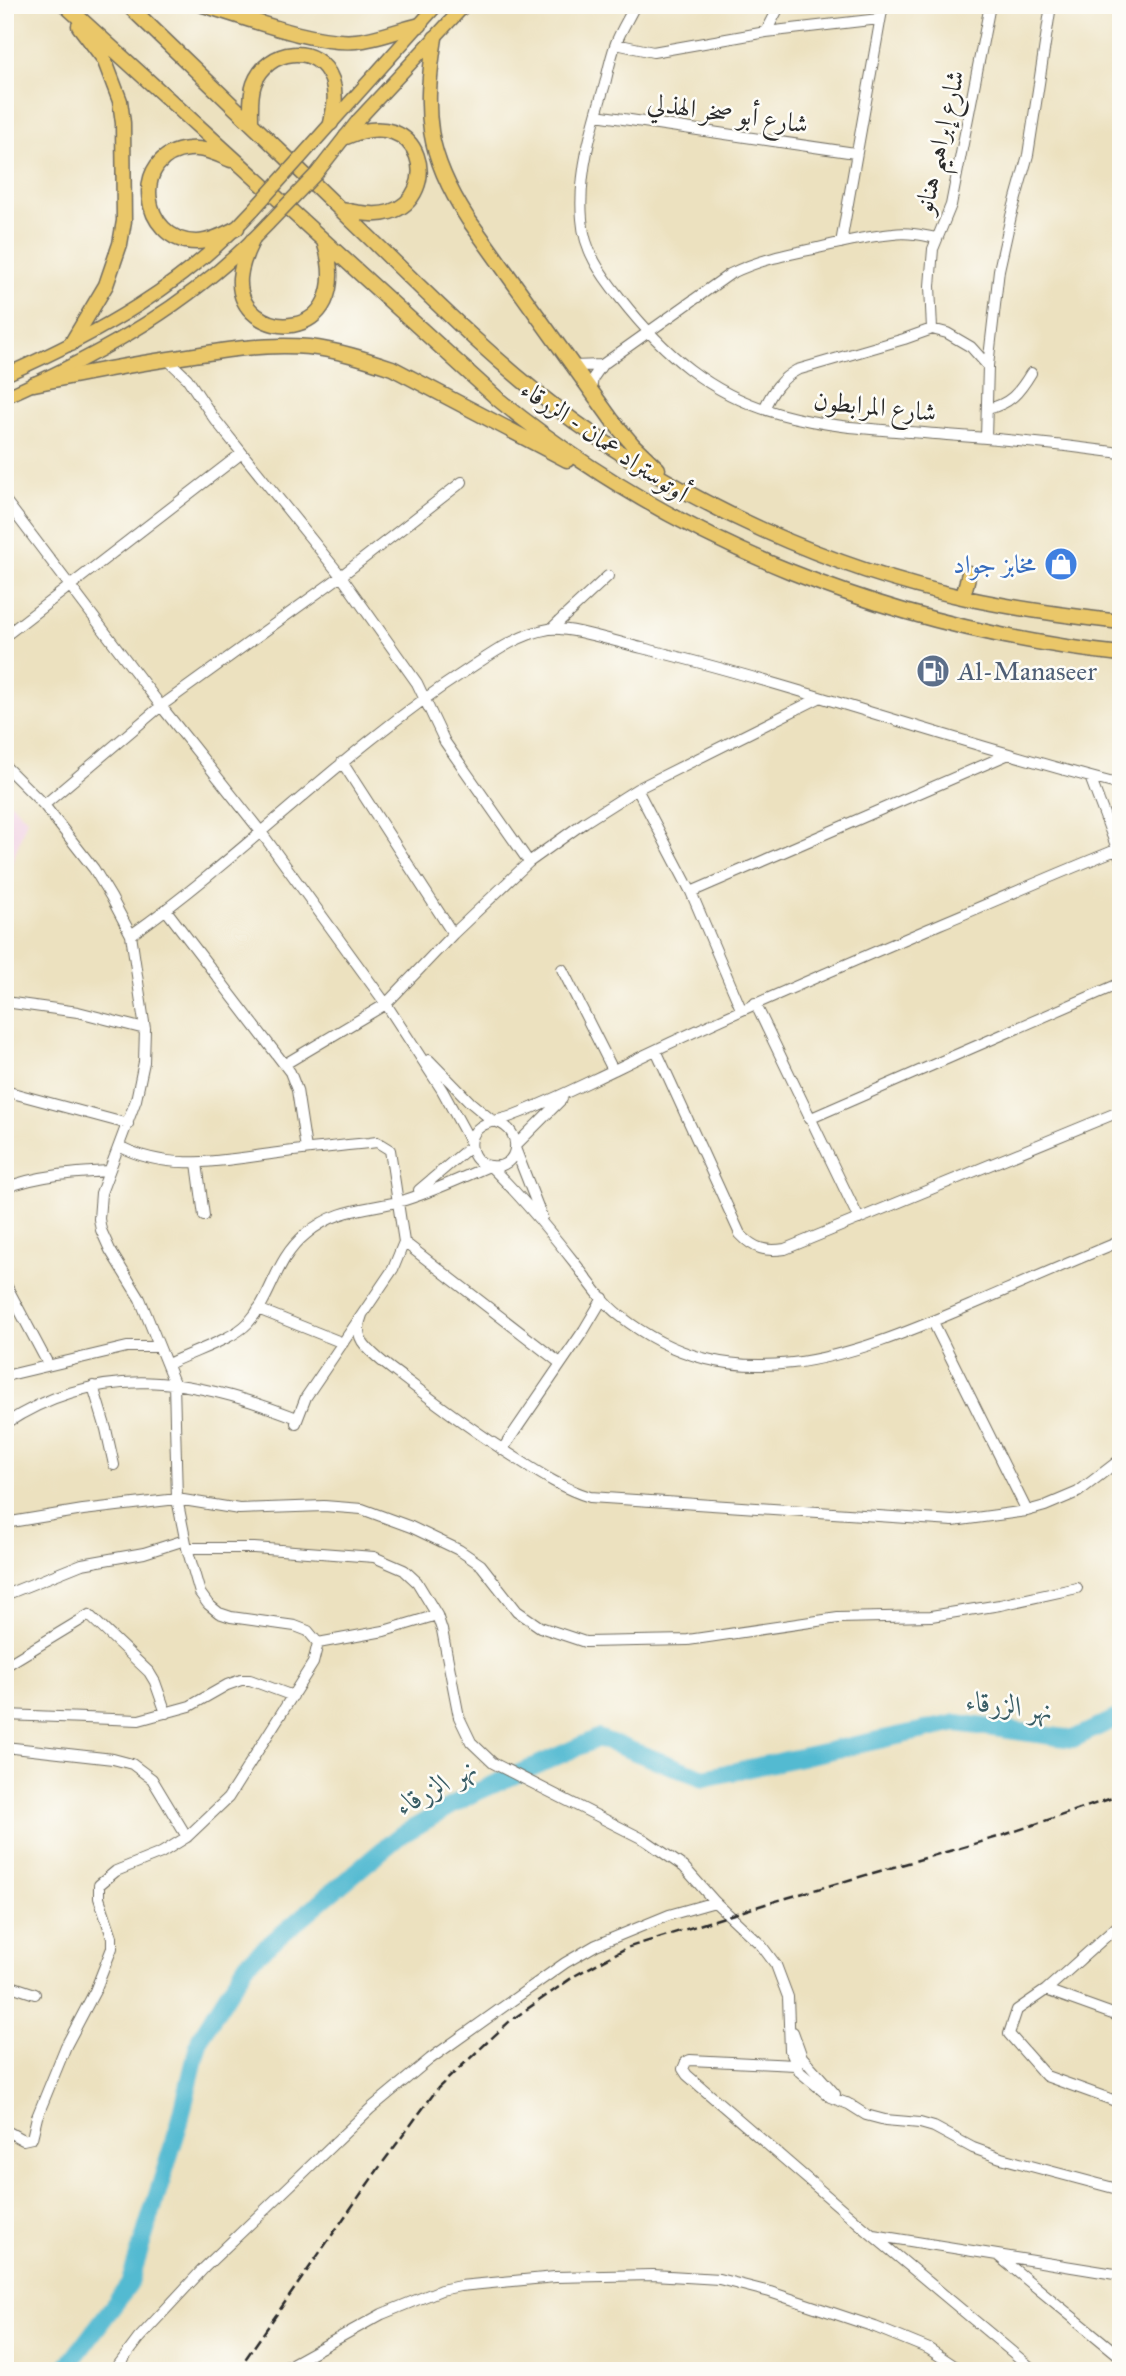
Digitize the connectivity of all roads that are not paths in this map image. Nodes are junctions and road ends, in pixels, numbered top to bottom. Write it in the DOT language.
graph roads {
  1 [pos="65,5"];
  2 [pos="128,5"];
  3 [pos="203,5"];
  4 [pos="438,5"];
  5 [pos="465,5"];
  6 [pos="635,5"];
  7 [pos="780,5"];
  8 [pos="883,5"];
  9 [pos="989,5"];
  10 [pos="1051,5"];
  11 [pos="879,19"];
  12 [pos="420,25"];
  13 [pos="765,32"];
  14 [pos="435,38"];
  15 [pos="616,44"];
  16 [pos="596,115"];
  17 [pos="251,121"];
  18 [pos="331,123"];
  19 [pos="346,136"];
  20 [pos="855,153"];
  21 [pos="240,163"];
  22 [pos="341,210"];
  23 [pos="237,228"];
  24 [pos="936,238"];
  25 [pos="324,239"];
  26 [pos="251,242"];
  27 [pos="841,243"];
  28 [pos="932,329"];
  29 [pos="648,334"];
  30 [pos="71,344"];
  31 [pos="194,355"];
  32 [pos="167,359"];
  33 [pos="602,365"];
  34 [pos="573,366"];
  35 [pos="988,366"];
  36 [pos="5,372"];
  37 [pos="1031,373"];
  38 [pos="187,378"];
  39 [pos="34,384"];
  40 [pos="591,390"];
  41 [pos="5,397"];
  42 [pos="764,409"];
  43 [pos="987,410"];
  44 [pos="986,438"];
  45 [pos="242,453"];
  46 [pos="1121,453"];
  47 [pos="600,473"];
  48 [pos="462,482"];
  49 [pos="678,486"];
  50 [pos="5,500"];
  51 [pos="969,573"];
  52 [pos="341,576"];
  53 [pos="608,576"];
  54 [pos="70,585"];
  55 [pos="963,597"];
  56 [pos="1121,622"];
  57 [pos="551,629"];
  58 [pos="5,636"];
  59 [pos="1121,654"];
  60 [pos="424,698"];
  61 [pos="819,698"];
  62 [pos="161,706"];
  63 [pos="1009,754"];
  64 [pos="342,762"];
  65 [pos="5,766"];
  66 [pos="1090,777"];
  67 [pos="1121,785"];
  68 [pos="637,789"];
  69 [pos="44,805"];
  70 [pos="261,832"];
  71 [pos="1119,852"];
  72 [pos="529,862"];
  73 [pos="691,892"];
  74 [pos="166,910"];
  75 [pos="453,934"];
  76 [pos="131,935"];
  77 [pos="562,969"];
  78 [pos="1121,983"];
  79 [pos="5,1002"];
  80 [pos="755,1003"];
  81 [pos="386,1004"];
  82 [pos="741,1009"];
  83 [pos="145,1029"];
  84 [pos="410,1041"];
  85 [pos="656,1049"];
  86 [pos="285,1064"];
  87 [pos="612,1070"];
  88 [pos="5,1091"];
  89 [pos="570,1091"];
  90 [pos="1121,1111"];
  91 [pos="809,1119"];
  92 [pos="495,1122"];
  93 [pos="128,1124"];
  94 [pos="471,1145"];
  95 [pos="119,1146"];
  96 [pos="515,1147"];
  97 [pos="306,1149"];
  98 [pos="197,1163"];
  99 [pos="490,1166"];
  100 [pos="109,1171"];
  101 [pos="5,1188"];
  102 [pos="408,1199"];
  103 [pos="396,1202"];
  104 [pos="204,1216"];
  105 [pos="859,1219"];
  106 [pos="547,1227"];
  107 [pos="1121,1241"];
  108 [pos="404,1242"];
  109 [pos="5,1283"];
  110 [pos="603,1298"];
  111 [pos="258,1309"];
  112 [pos="362,1315"];
  113 [pos="933,1322"];
  114 [pos="343,1343"];
  115 [pos="159,1347"];
  116 [pos="560,1363"];
  117 [pos="48,1364"];
  118 [pos="168,1364"];
  119 [pos="5,1376"];
  120 [pos="174,1383"];
  121 [pos="93,1386"];
  122 [pos="5,1424"];
  123 [pos="502,1450"];
  124 [pos="1121,1459"];
  125 [pos="114,1465"];
  126 [pos="177,1499"];
  127 [pos="1027,1511"];
  128 [pos="5,1523"];
  129 [pos="186,1544"];
  130 [pos="1077,1588"];
  131 [pos="5,1595"];
  132 [pos="437,1615"];
  133 [pos="318,1643"];
  134 [pos="5,1666"];
  135 [pos="293,1696"];
  136 [pos="166,1713"];
  137 [pos="5,1715"];
  138 [pos="5,1747"];
  139 [pos="187,1837"];
  140 [pos="715,1902"];
  141 [pos="1121,1923"];
  142 [pos="5,1984"];
  143 [pos="1046,1990"];
  144 [pos="35,1994"];
  145 [pos="789,2016"];
  146 [pos="1121,2017"];
  147 [pos="795,2065"];
  148 [pos="1121,2103"];
  149 [pos="851,2105"];
  150 [pos="5,2130"];
  151 [pos="1121,2190"];
  152 [pos="871,2234"];
  153 [pos="996,2255"];
  154 [pos="1121,2275"];
  155 [pos="1121,2357"];
  156 [pos="114,2371"];
  157 [pos="279,2371"];
  158 [pos="962,2371"];
  159 [pos="1035,2371"];
  1 -- 21 [label="highway, أوتوستراد عمان - الزرقاء"];
  1 -- 30 [label="highway"];
  2 -- 17 [label="highway, أوتوستراد عمان - الزرقاء"];
  3 -- 12 [label="highway"];
  4 -- 12 [label="main road"];
  5 -- 14 [label="main road"];
  6 -- 15 [label="street, شارع المرابطون"];
  7 -- 13 [label="street"];
  8 -- 11 [label="street"];
  9 -- 24 [label="street, شارع إبراهيم هنانو"];
  10 -- 35 [label="street"];
  11 -- 13 [label="street"];
  11 -- 20 [label="street"];
  12 -- 18 [label="main road"];
  13 -- 15 [label="street"];
  14 -- 19 [label="main road"];
  14 -- 34 [label="highway"];
  15 -- 16 [label="street, شارع المرابطون"];
  16 -- 20 [label="street, شارع أبو صخر الهذلي"];
  16 -- 29 [label="street, شارع المرابطون"];
  17 -- 18 [label="highway"];
  17 -- 22 [label="highway, أوتوستراد عمان - الزرقاء"];
  18 -- 23 [label="main road, bridge"];
  19 -- 22 [label="highway"];
  19 -- 26 [label="main road, bridge"];
  20 -- 27 [label="street"];
  21 -- 23 [label="highway"];
  21 -- 25 [label="highway, أوتوستراد عمان - الزرقاء"];
  22 -- 49 [label="highway, أوتوستراد عمان - الزرقاء"];
  23 -- 30 [label="main road"];
  24 -- 27 [label="street"];
  24 -- 28 [label="street, شارع إبراهيم هنانو"];
  25 -- 26 [label="highway"];
  25 -- 47 [label="highway, أوتوستراد عمان - الزرقاء"];
  26 -- 39 [label="main road"];
  27 -- 29 [label="street"];
  28 -- 35 [label="street"];
  28 -- 42 [label="street"];
  29 -- 33 [label="street"];
  29 -- 42 [label="street, شارع المرابطون"];
  30 -- 36 [label="main road"];
  31 -- 32 [label="highway"];
  31 -- 38 [label="street"];
  31 -- 47 [label="highway"];
  32 -- 38 [label="street"];
  32 -- 39 [label="highway"];
  33 -- 34 [label="street"];
  33 -- 40 [label="street"];
  34 -- 40 [label="highway"];
  35 -- 43 [label="street"];
  37 -- 43 [label="street"];
  38 -- 45 [label="street"];
  39 -- 41 [label="main road"];
  40 -- 49 [label="highway"];
  42 -- 44 [label="street, شارع المرابطون"];
  43 -- 44 [label="street"];
  44 -- 46 [label="street, شارع المرابطون"];
  45 -- 52 [label="street"];
  45 -- 54 [label="street"];
  47 -- 59 [label="highway, أوتوستراد عمان - الزرقاء"];
  48 -- 52 [label="street"];
  49 -- 55 [label="highway, أوتوستراد عمان - الزرقاء"];
  50 -- 54 [label="street"];
  51 -- 55 [label="highway"];
  52 -- 60 [label="street"];
  52 -- 62 [label="street"];
  53 -- 57 [label="street"];
  54 -- 58 [label="street"];
  54 -- 62 [label="street"];
  55 -- 56 [label="highway, أوتوستراد عمان - الزرقاء"];
  57 -- 60 [label="street"];
  57 -- 61 [label="street"];
  60 -- 64 [label="street"];
  60 -- 72 [label="street"];
  61 -- 63 [label="street"];
  61 -- 68 [label="street"];
  62 -- 69 [label="street"];
  62 -- 70 [label="street"];
  63 -- 66 [label="street"];
  63 -- 73 [label="street"];
  64 -- 70 [label="street"];
  64 -- 75 [label="street"];
  65 -- 69 [label="street"];
  66 -- 67 [label="street"];
  66 -- 71 [label="street"];
  68 -- 72 [label="street"];
  68 -- 73 [label="street"];
  69 -- 76 [label="street"];
  70 -- 74 [label="street"];
  70 -- 81 [label="street"];
  71 -- 80 [label="street"];
  72 -- 75 [label="street"];
  73 -- 82 [label="street"];
  74 -- 76 [label="street"];
  74 -- 86 [label="street"];
  75 -- 81 [label="street"];
  76 -- 83 [label="street"];
  77 -- 87 [label="street"];
  78 -- 91 [label="street"];
  79 -- 83 [label="street"];
  80 -- 82 [label="street"];
  80 -- 91 [label="street"];
  81 -- 84 [label="street"];
  81 -- 86 [label="street"];
  82 -- 85 [label="street"];
  83 -- 93 [label="street"];
  84 -- 92 [label="street"];
  84 -- 94 [label="street"];
  85 -- 87 [label="street"];
  85 -- 105 [label="street"];
  86 -- 97 [label="street"];
  87 -- 89 [label="street"];
  88 -- 93 [label="street"];
  89 -- 92 [label="street"];
  89 -- 96 [label="street"];
  90 -- 105 [label="street"];
  91 -- 105 [label="street"];
  92 -- 94 [label="street"];
  92 -- 96 [label="street"];
  93 -- 95 [label="street"];
  94 -- 99 [label="street"];
  94 -- 102 [label="street"];
  95 -- 98 [label="street"];
  95 -- 100 [label="street"];
  96 -- 99 [label="street"];
  96 -- 106 [label="street"];
  97 -- 98 [label="street"];
  97 -- 103 [label="street"];
  98 -- 104 [label="street"];
  99 -- 102 [label="street"];
  99 -- 106 [label="street"];
  100 -- 101 [label="street"];
  100 -- 115 [label="street"];
  102 -- 103 [label="street"];
  103 -- 108 [label="street"];
  103 -- 111 [label="street"];
  106 -- 110 [label="street"];
  107 -- 113 [label="street"];
  108 -- 112 [label="street"];
  108 -- 116 [label="street"];
  109 -- 117 [label="street"];
  110 -- 113 [label="street"];
  110 -- 116 [label="street"];
  111 -- 114 [label="street"];
  111 -- 118 [label="street"];
  112 -- 114 [label="street"];
  112 -- 123 [label="street"];
  113 -- 127 [label="street"];
  114 -- 120 [label="street"];
  115 -- 117 [label="street"];
  115 -- 118 [label="street"];
  116 -- 123 [label="street"];
  117 -- 119 [label="street"];
  118 -- 120 [label="street"];
  120 -- 121 [label="street"];
  120 -- 126 [label="street"];
  121 -- 122 [label="street"];
  121 -- 125 [label="street"];
  123 -- 127 [label="street"];
  124 -- 127 [label="street"];
  126 -- 128 [label="street"];
  126 -- 129 [label="street"];
  126 -- 130 [label="street"];
  129 -- 131 [label="street"];
  129 -- 132 [label="street"];
  129 -- 133 [label="street"];
  132 -- 133 [label="street"];
  132 -- 140 [label="street"];
  133 -- 135 [label="street"];
  134 -- 136 [label="street"];
  135 -- 136 [label="street"];
  135 -- 139 [label="street"];
  136 -- 137 [label="street"];
  138 -- 139 [label="street"];
  139 -- 150 [label="street"];
  140 -- 145 [label="street"];
  140 -- 156 [label="street"];
  141 -- 143 [label="street"];
  142 -- 144 [label="street"];
  143 -- 146 [label="street"];
  143 -- 148 [label="street"];
  145 -- 147 [label="street"];
  145 -- 149 [label="street"];
  147 -- 149 [label="street"];
  147 -- 152 [label="street"];
  149 -- 151 [label="street"];
  152 -- 153 [label="street"];
  152 -- 159 [label="street"];
  153 -- 154 [label="street"];
  153 -- 155 [label="street"];
  157 -- 158 [label="street"];
}
